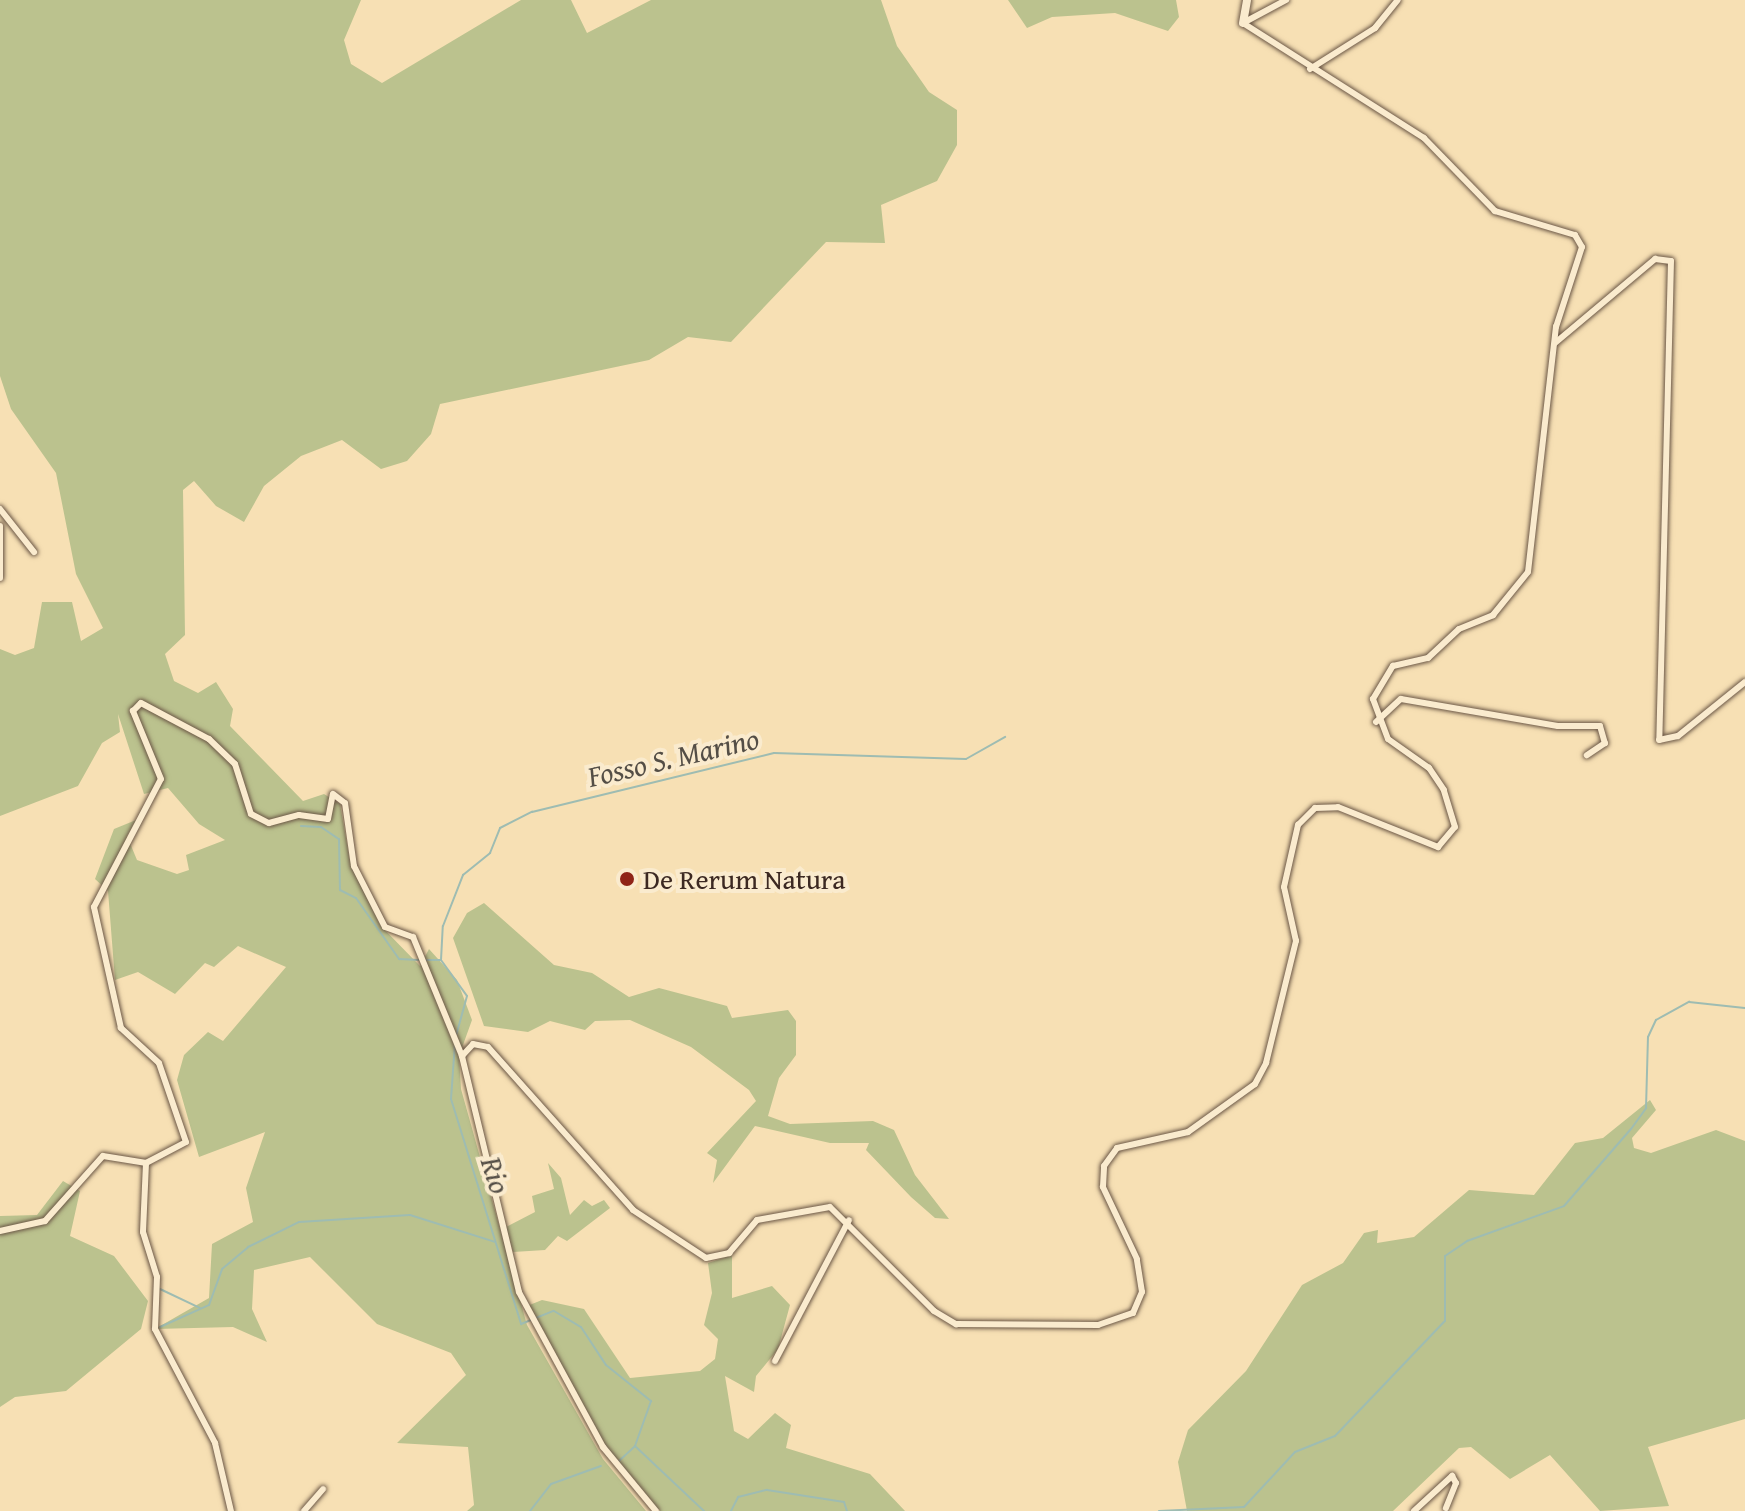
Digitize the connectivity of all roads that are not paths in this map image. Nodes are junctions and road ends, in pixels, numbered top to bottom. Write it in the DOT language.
graph roads {
  1 [pos="1247,0"];
  2 [pos="1286,0"];
  3 [pos="1398,0"];
  4 [pos="1243,23"];
  5 [pos="1310,69"];
  6 [pos="1555,343"];
  7 [pos="0,509"];
  8 [pos="0,526"];
  9 [pos="34,552"];
  10 [pos="0,578"];
  11 [pos="1745,682"];
  12 [pos="1376,722"];
  13 [pos="1587,755"];
  14 [pos="462,1056"];
  15 [pos="146,1163"];
  16 [pos="849,1220"];
  17 [pos="0,1231"];
  18 [pos="775,1361"];
  19 [pos="323,1489"];
  20 [pos="1446,1508"];
  21 [pos="231,1511"];
  22 [pos="304,1511"];
  23 [pos="656,1511"];
  24 [pos="1414,1511"];
  1 -- 4 [label="street"];
  2 -- 4 [label="street"];
  3 -- 5 [label="street"];
  4 -- 5 [label="street"];
  5 -- 6 [label="street"];
  6 -- 11 [label="street"];
  6 -- 12 [label="street"];
  7 -- 9 [label="street"];
  8 -- 10 [label="street"];
  12 -- 13 [label="street"];
  12 -- 16 [label="street"];
  14 -- 15 [label="street"];
  14 -- 16 [label="street"];
  14 -- 23 [label="street"];
  15 -- 17 [label="street"];
  15 -- 21 [label="street"];
  16 -- 18 [label="street"];
  19 -- 22 [label="street"];
  20 -- 24 [label="street"];
}
